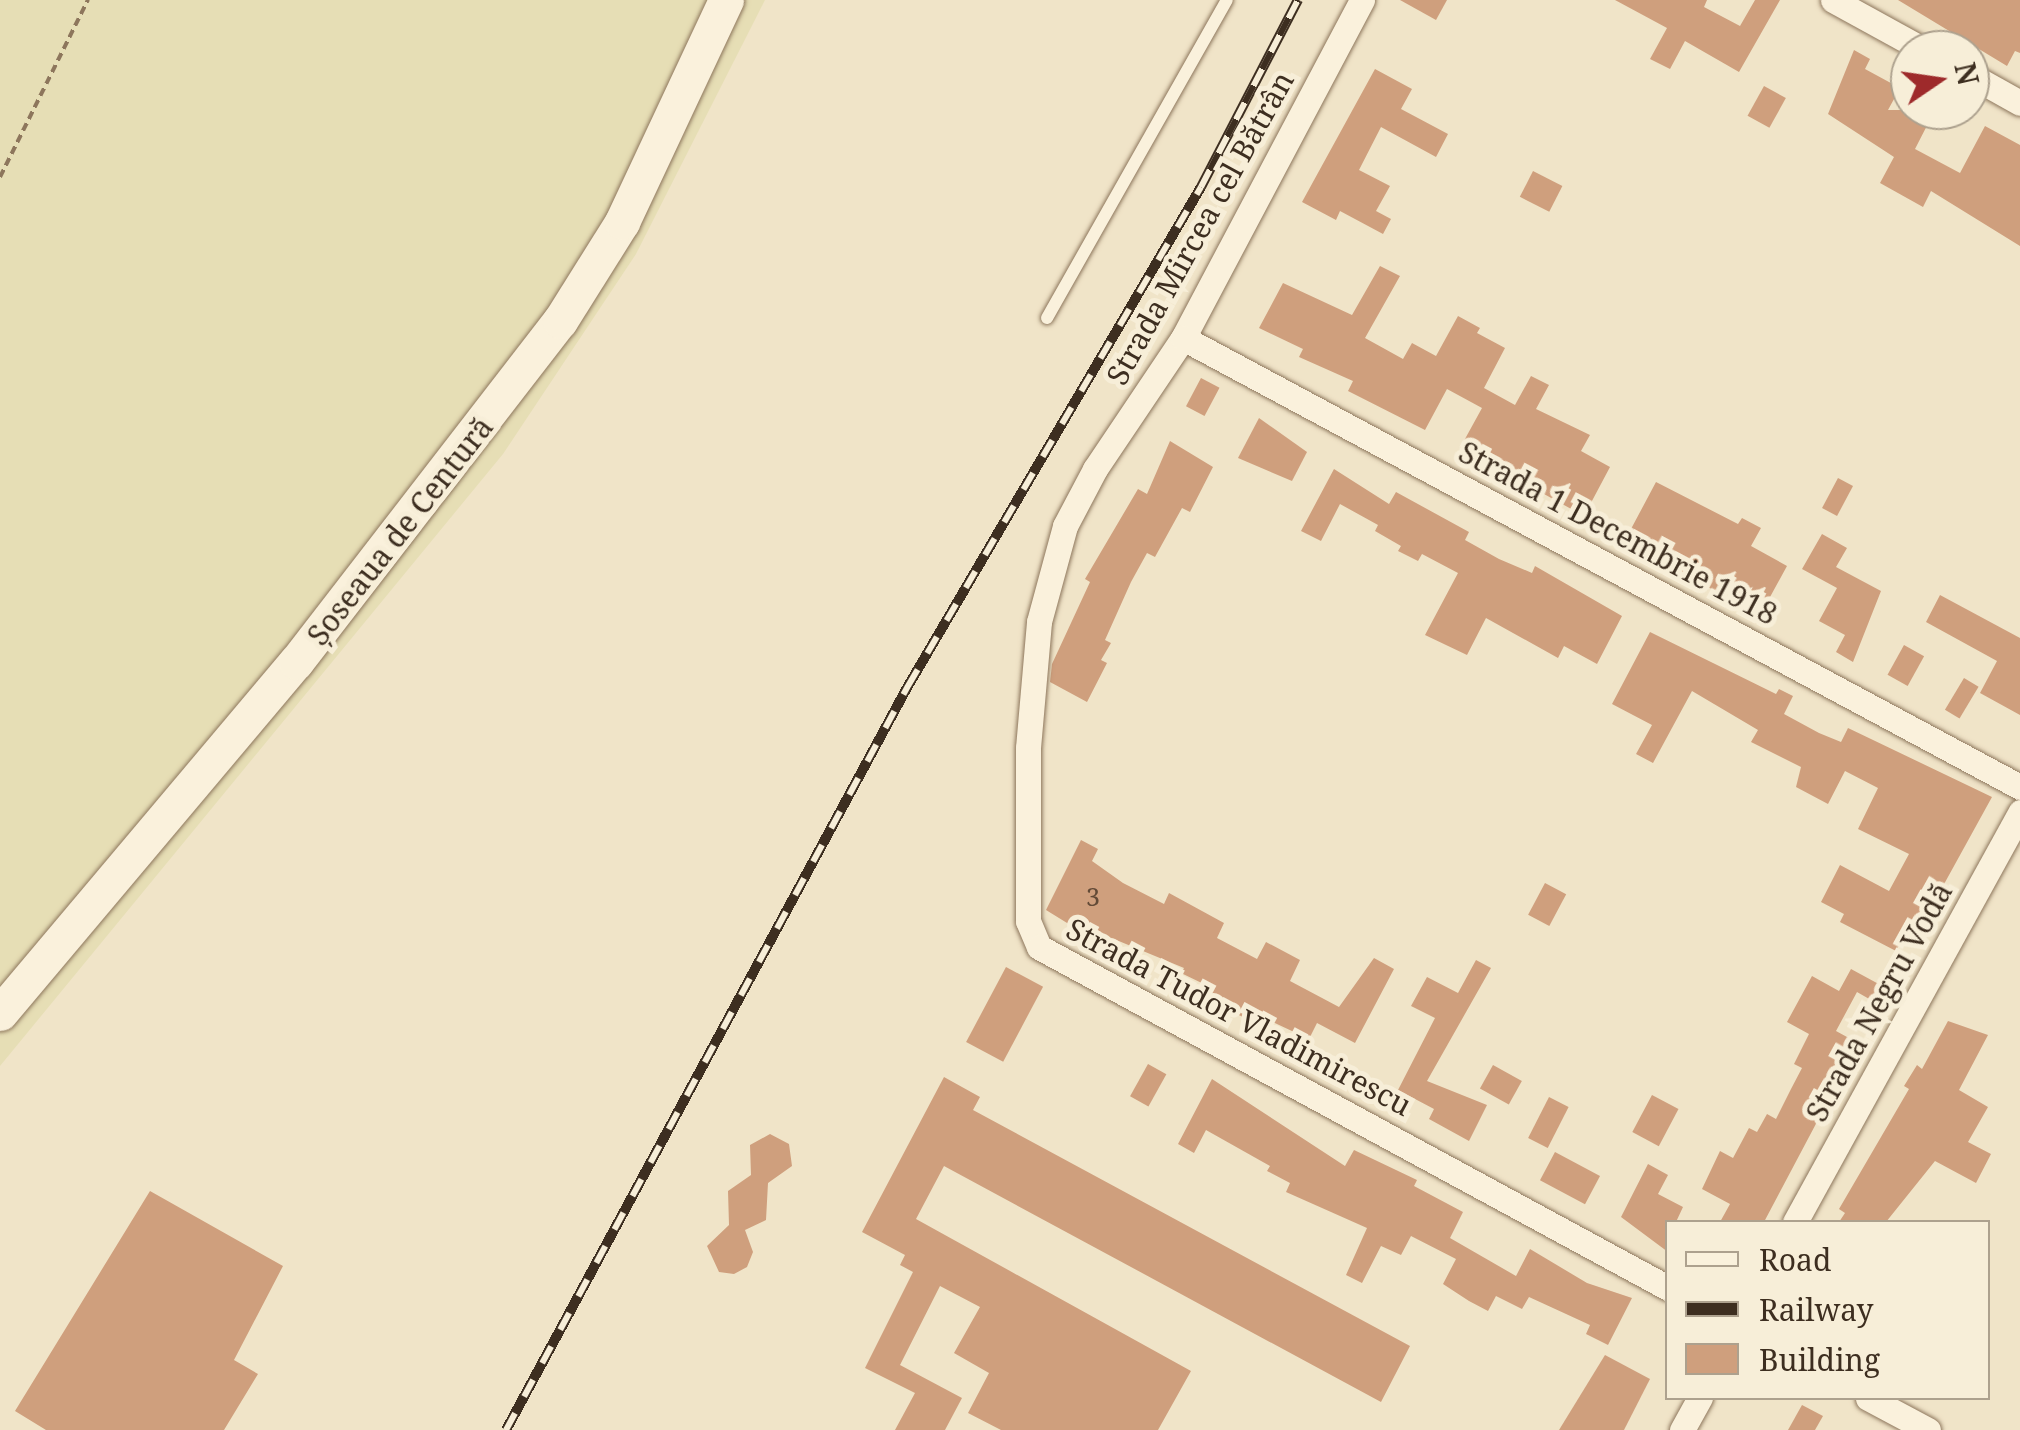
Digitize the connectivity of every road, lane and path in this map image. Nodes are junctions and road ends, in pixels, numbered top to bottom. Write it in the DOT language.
graph roads {
  1 [pos="88,0"];
  2 [pos="726,0"];
  3 [pos="1227,0"];
  4 [pos="1362,0"];
  5 [pos="1833,0"];
  6 [pos="1890,31"];
  7 [pos="1990,87"];
  8 [pos="2020,103"];
  9 [pos="0,177"];
  10 [pos="1047,318"];
  11 [pos="1183,338"];
  12 [pos="1045,594"];
  13 [pos="2020,788"];
  14 [pos="2020,812"];
  15 [pos="0,1013"];
  16 [pos="1796,1220"];
  17 [pos="1665,1286"];
  18 [pos="1699,1400"];
  19 [pos="1872,1400"];
  20 [pos="1682,1430"];
  21 [pos="1928,1430"];
  1 -- 9 [label="path"];
  2 -- 15 [label="main road, Șoseaua de Centură"];
  3 -- 10 [label="lane"];
  4 -- 11 [label="street, Strada Mircea cel Bătrân"];
  5 -- 6 [label="street"];
  7 -- 8 [label="street"];
  11 -- 12 [label="street, Strada Mircea cel Bătrân"];
  11 -- 13 [label="street, Strada 1 Decembrie 1918"];
  12 -- 17 [label="street, Strada Tudor Vladimirescu"];
  14 -- 16 [label="street, Strada Negru Vodă"];
  18 -- 20 [label="street"];
  19 -- 21 [label="street"];
}
